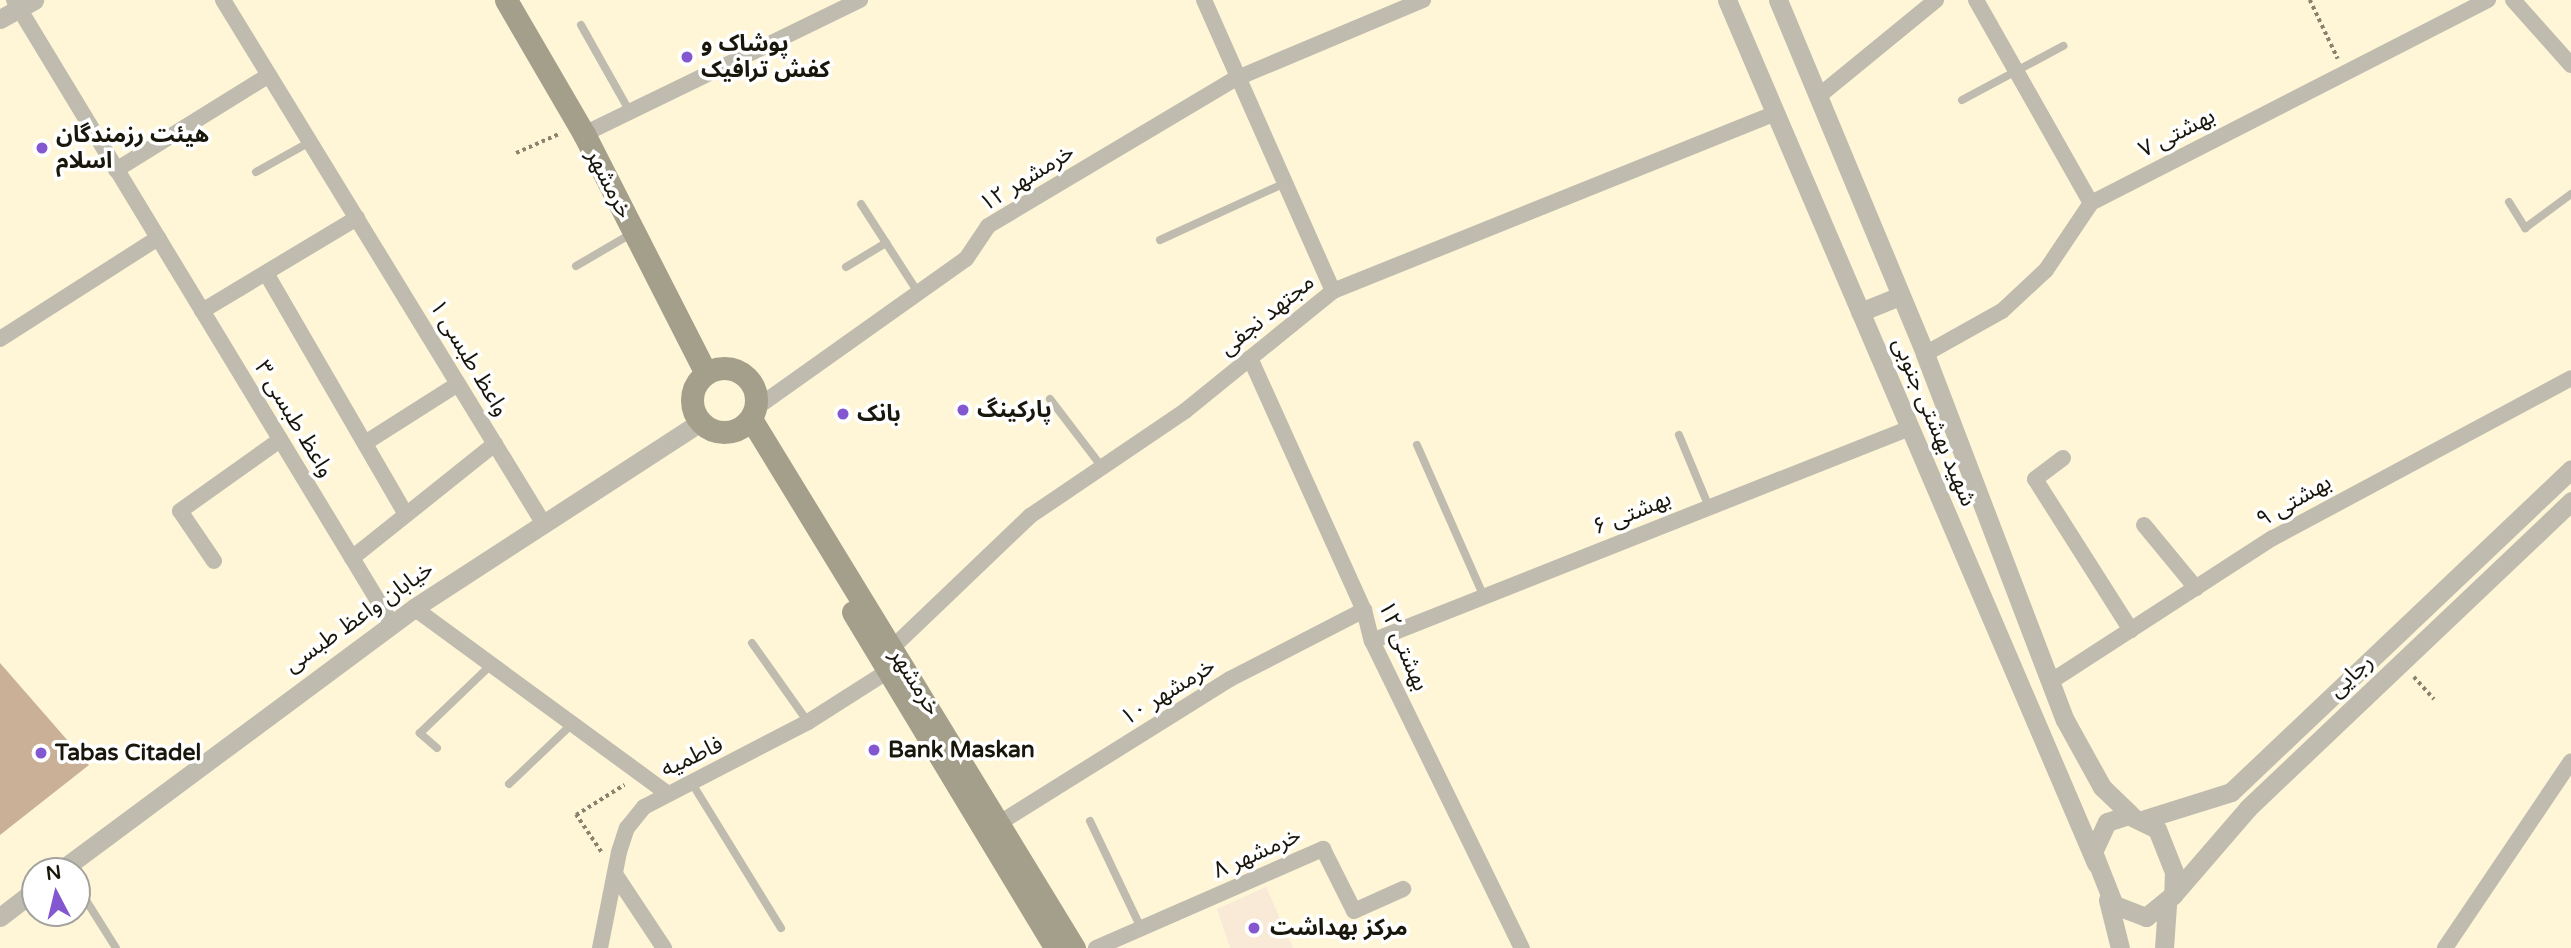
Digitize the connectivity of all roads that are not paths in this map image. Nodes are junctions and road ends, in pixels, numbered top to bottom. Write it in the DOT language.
graph roads {
  1 [pos="223,0"];
  2 [pos="506,0"];
  3 [pos="860,0"];
  4 [pos="1204,0"];
  5 [pos="1423,0"];
  6 [pos="1727,0"];
  7 [pos="1778,0"];
  8 [pos="1936,0"];
  9 [pos="1976,0"];
  10 [pos="2488,0"];
  11 [pos="2513,0"];
  12 [pos="22,3"];
  13 [pos="0,19"];
  14 [pos="581,25"];
  15 [pos="2063,46"];
  16 [pos="2571,65"];
  17 [pos="2015,70"];
  18 [pos="269,75"];
  19 [pos="1235,79"];
  20 [pos="1820,95"];
  21 [pos="1962,100"];
  22 [pos="631,112"];
  23 [pos="1776,114"];
  24 [pos="581,130"];
  25 [pos="310,142"];
  26 [pos="116,170"];
  27 [pos="256,172"];
  28 [pos="1283,184"];
  29 [pos="2571,194"];
  30 [pos="2091,202"];
  31 [pos="2509,202"];
  32 [pos="860,204"];
  33 [pos="357,218"];
  34 [pos="634,232"];
  35 [pos="158,238"];
  36 [pos="1160,240"];
  37 [pos="886,243"];
  38 [pos="576,266"];
  39 [pos="846,267"];
  40 [pos="266,273"];
  41 [pos="1333,291"];
  42 [pos="919,294"];
  43 [pos="1900,296"];
  44 [pos="202,311"];
  45 [pos="1860,312"];
  46 [pos="0,340"];
  47 [pos="1925,354"];
  48 [pos="1250,358"];
  49 [pos="706,373"];
  50 [pos="2571,378"];
  51 [pos="458,384"];
  52 [pos="1050,399"];
  53 [pos="750,418"];
  54 [pos="700,422"];
  55 [pos="1910,428"];
  56 [pos="1679,435"];
  57 [pos="280,440"];
  58 [pos="365,443"];
  59 [pos="495,444"];
  60 [pos="1416,445"];
  61 [pos="2063,458"];
  62 [pos="1102,467"];
  63 [pos="2571,469"];
  64 [pos="2571,501"];
  65 [pos="1709,507"];
  66 [pos="405,513"];
  67 [pos="542,521"];
  68 [pos="2144,525"];
  69 [pos="352,558"];
  70 [pos="214,561"];
  71 [pos="2196,588"];
  72 [pos="1484,597"];
  73 [pos="415,608"];
  74 [pos="1364,610"];
  75 [pos="392,624"];
  76 [pos="2131,630"];
  77 [pos="1372,641"];
  78 [pos="752,643"];
  79 [pos="893,647"];
  80 [pos="491,665"];
  81 [pos="888,671"];
  82 [pos="2050,682"];
  83 [pos="808,722"];
  84 [pos="572,724"];
  85 [pos="437,748"];
  86 [pos="2571,761"];
  87 [pos="509,784"];
  88 [pos="693,785"];
  89 [pos="667,793"];
  90 [pos="2138,817"];
  91 [pos="1090,821"];
  92 [pos="1001,822"];
  93 [pos="81,857"];
  94 [pos="2096,863"];
  95 [pos="615,874"];
  96 [pos="1403,889"];
  97 [pos="2107,896"];
  98 [pos="2170,900"];
  99 [pos="21,901"];
  100 [pos="91,908"];
  101 [pos="0,917"];
  102 [pos="781,928"];
  103 [pos="1141,928"];
  104 [pos="116,948"];
  105 [pos="600,948"];
  106 [pos="664,948"];
  107 [pos="1056,948"];
  108 [pos="1074,948"];
  109 [pos="1096,948"];
  110 [pos="1522,948"];
  111 [pos="2120,948"];
  112 [pos="2164,948"];
  113 [pos="2445,948"];
  1 -- 18 [label="street, واعظ طبسی ۱"];
  2 -- 24 [label="main road, خرمشهر"];
  3 -- 22 [label="street"];
  4 -- 19 [label="street"];
  5 -- 19 [label="street, خرمشهر ۱۲"];
  6 -- 23 [label="street, شهید بهشتی جنوبی"];
  7 -- 20 [label="street, شهید بهشتی جنوبی"];
  8 -- 20 [label="street"];
  9 -- 17 [label="street"];
  10 -- 30 [label="street, بهشتی ۷"];
  11 -- 16 [label="street"];
  12 -- 13 [label="street"];
  12 -- 26 [label="street, واعظ طبسی ۳"];
  14 -- 22 [label="lane"];
  15 -- 17 [label="lane"];
  17 -- 21 [label="lane"];
  17 -- 30 [label="street"];
  18 -- 25 [label="street, واعظ طبسی ۱"];
  18 -- 26 [label="street"];
  19 -- 28 [label="street"];
  19 -- 42 [label="street, خرمشهر ۱۲"];
  20 -- 43 [label="street, شهید بهشتی جنوبی"];
  22 -- 24 [label="street"];
  23 -- 41 [label="street, مجتهد نجفی"];
  23 -- 45 [label="street, شهید بهشتی جنوبی"];
  24 -- 34 [label="main road, خرمشهر"];
  25 -- 27 [label="lane"];
  25 -- 33 [label="street, واعظ طبسی ۱"];
  26 -- 35 [label="street, واعظ طبسی ۳"];
  28 -- 36 [label="lane"];
  28 -- 41 [label="street"];
  29 -- 31 [label="lane"];
  30 -- 47 [label="street, بهشتی ۷"];
  32 -- 37 [label="lane"];
  33 -- 40 [label="street"];
  33 -- 51 [label="street, واعظ طبسی ۱"];
  34 -- 38 [label="lane"];
  34 -- 49 [label="main road, خرمشهر"];
  35 -- 44 [label="street, واعظ طبسی ۳"];
  35 -- 46 [label="street"];
  37 -- 39 [label="lane"];
  37 -- 42 [label="lane"];
  40 -- 44 [label="street"];
  40 -- 58 [label="street"];
  41 -- 48 [label="street, مجتهد نجفی"];
  42 -- 53 [label="street, خرمشهر ۱۲"];
  43 -- 45 [label="street"];
  43 -- 47 [label="street, شهید بهشتی جنوبی"];
  44 -- 57 [label="street, واعظ طبسی ۳"];
  45 -- 55 [label="street, شهید بهشتی جنوبی"];
  47 -- 82 [label="street, شهید بهشتی جنوبی"];
  48 -- 62 [label="street, مجتهد نجفی"];
  48 -- 74 [label="street, بهشتی ۱۲"];
  49 -- 53 [label="main road"];
  49 -- 54 [label="main road"];
  50 -- 71 [label="street, بهشتی ۹"];
  51 -- 58 [label="street"];
  51 -- 59 [label="street, واعظ طبسی ۱"];
  52 -- 62 [label="lane"];
  53 -- 54 [label="main road"];
  53 -- 79 [label="main road, خرمشهر"];
  53 -- 81 [label="main road, خرمشهر"];
  54 -- 67 [label="street, خیابان واعظ طبسی"];
  55 -- 65 [label="street, بهشتی ۶"];
  55 -- 94 [label="street, شهید بهشتی جنوبی"];
  56 -- 65 [label="lane"];
  57 -- 69 [label="street, واعظ طبسی ۳"];
  57 -- 70 [label="street"];
  58 -- 66 [label="street"];
  59 -- 66 [label="street"];
  59 -- 67 [label="street, واعظ طبسی ۱"];
  60 -- 72 [label="lane"];
  61 -- 76 [label="street"];
  62 -- 79 [label="street, مجتهد نجفی"];
  63 -- 90 [label="street, رجایی"];
  64 -- 98 [label="street, رجایی"];
  65 -- 72 [label="street, بهشتی ۶"];
  66 -- 69 [label="street"];
  67 -- 73 [label="street, خیابان واعظ طبسی"];
  68 -- 71 [label="street"];
  69 -- 75 [label="street, واعظ طبسی ۳"];
  71 -- 76 [label="street, بهشتی ۹"];
  72 -- 77 [label="street, بهشتی ۶"];
  73 -- 75 [label="street, خیابان واعظ طبسی"];
  73 -- 80 [label="street"];
  74 -- 77 [label="street, بهشتی ۱۲"];
  74 -- 92 [label="street, خرمشهر ۱۰"];
  75 -- 93 [label="street, خیابان واعظ طبسی"];
  76 -- 82 [label="street, بهشتی ۹"];
  77 -- 110 [label="street, بهشتی ۱۲"];
  78 -- 83 [label="lane"];
  79 -- 92 [label="main road, خرمشهر"];
  80 -- 84 [label="street"];
  80 -- 85 [label="lane"];
  81 -- 83 [label="street, فاطمیه"];
  81 -- 107 [label="main road, خرمشهر"];
  82 -- 90 [label="street, شهید بهشتی جنوبی"];
  83 -- 88 [label="street, فاطمیه"];
  84 -- 87 [label="lane"];
  84 -- 89 [label="street"];
  86 -- 113 [label="street"];
  88 -- 89 [label="street, فاطمیه"];
  88 -- 102 [label="lane"];
  89 -- 95 [label="street, فاطمیه"];
  90 -- 94 [label="street"];
  90 -- 98 [label="street"];
  91 -- 103 [label="lane"];
  92 -- 108 [label="main road, خرمشهر"];
  94 -- 97 [label="street"];
  95 -- 105 [label="street, فاطمیه"];
  95 -- 106 [label="street"];
  96 -- 103 [label="street, خرمشهر ۸"];
  97 -- 98 [label="street"];
  97 -- 111 [label="street"];
  98 -- 112 [label="street"];
  99 -- 101 [label="street"];
  100 -- 104 [label="lane"];
  103 -- 109 [label="street, خرمشهر ۸"];
}
